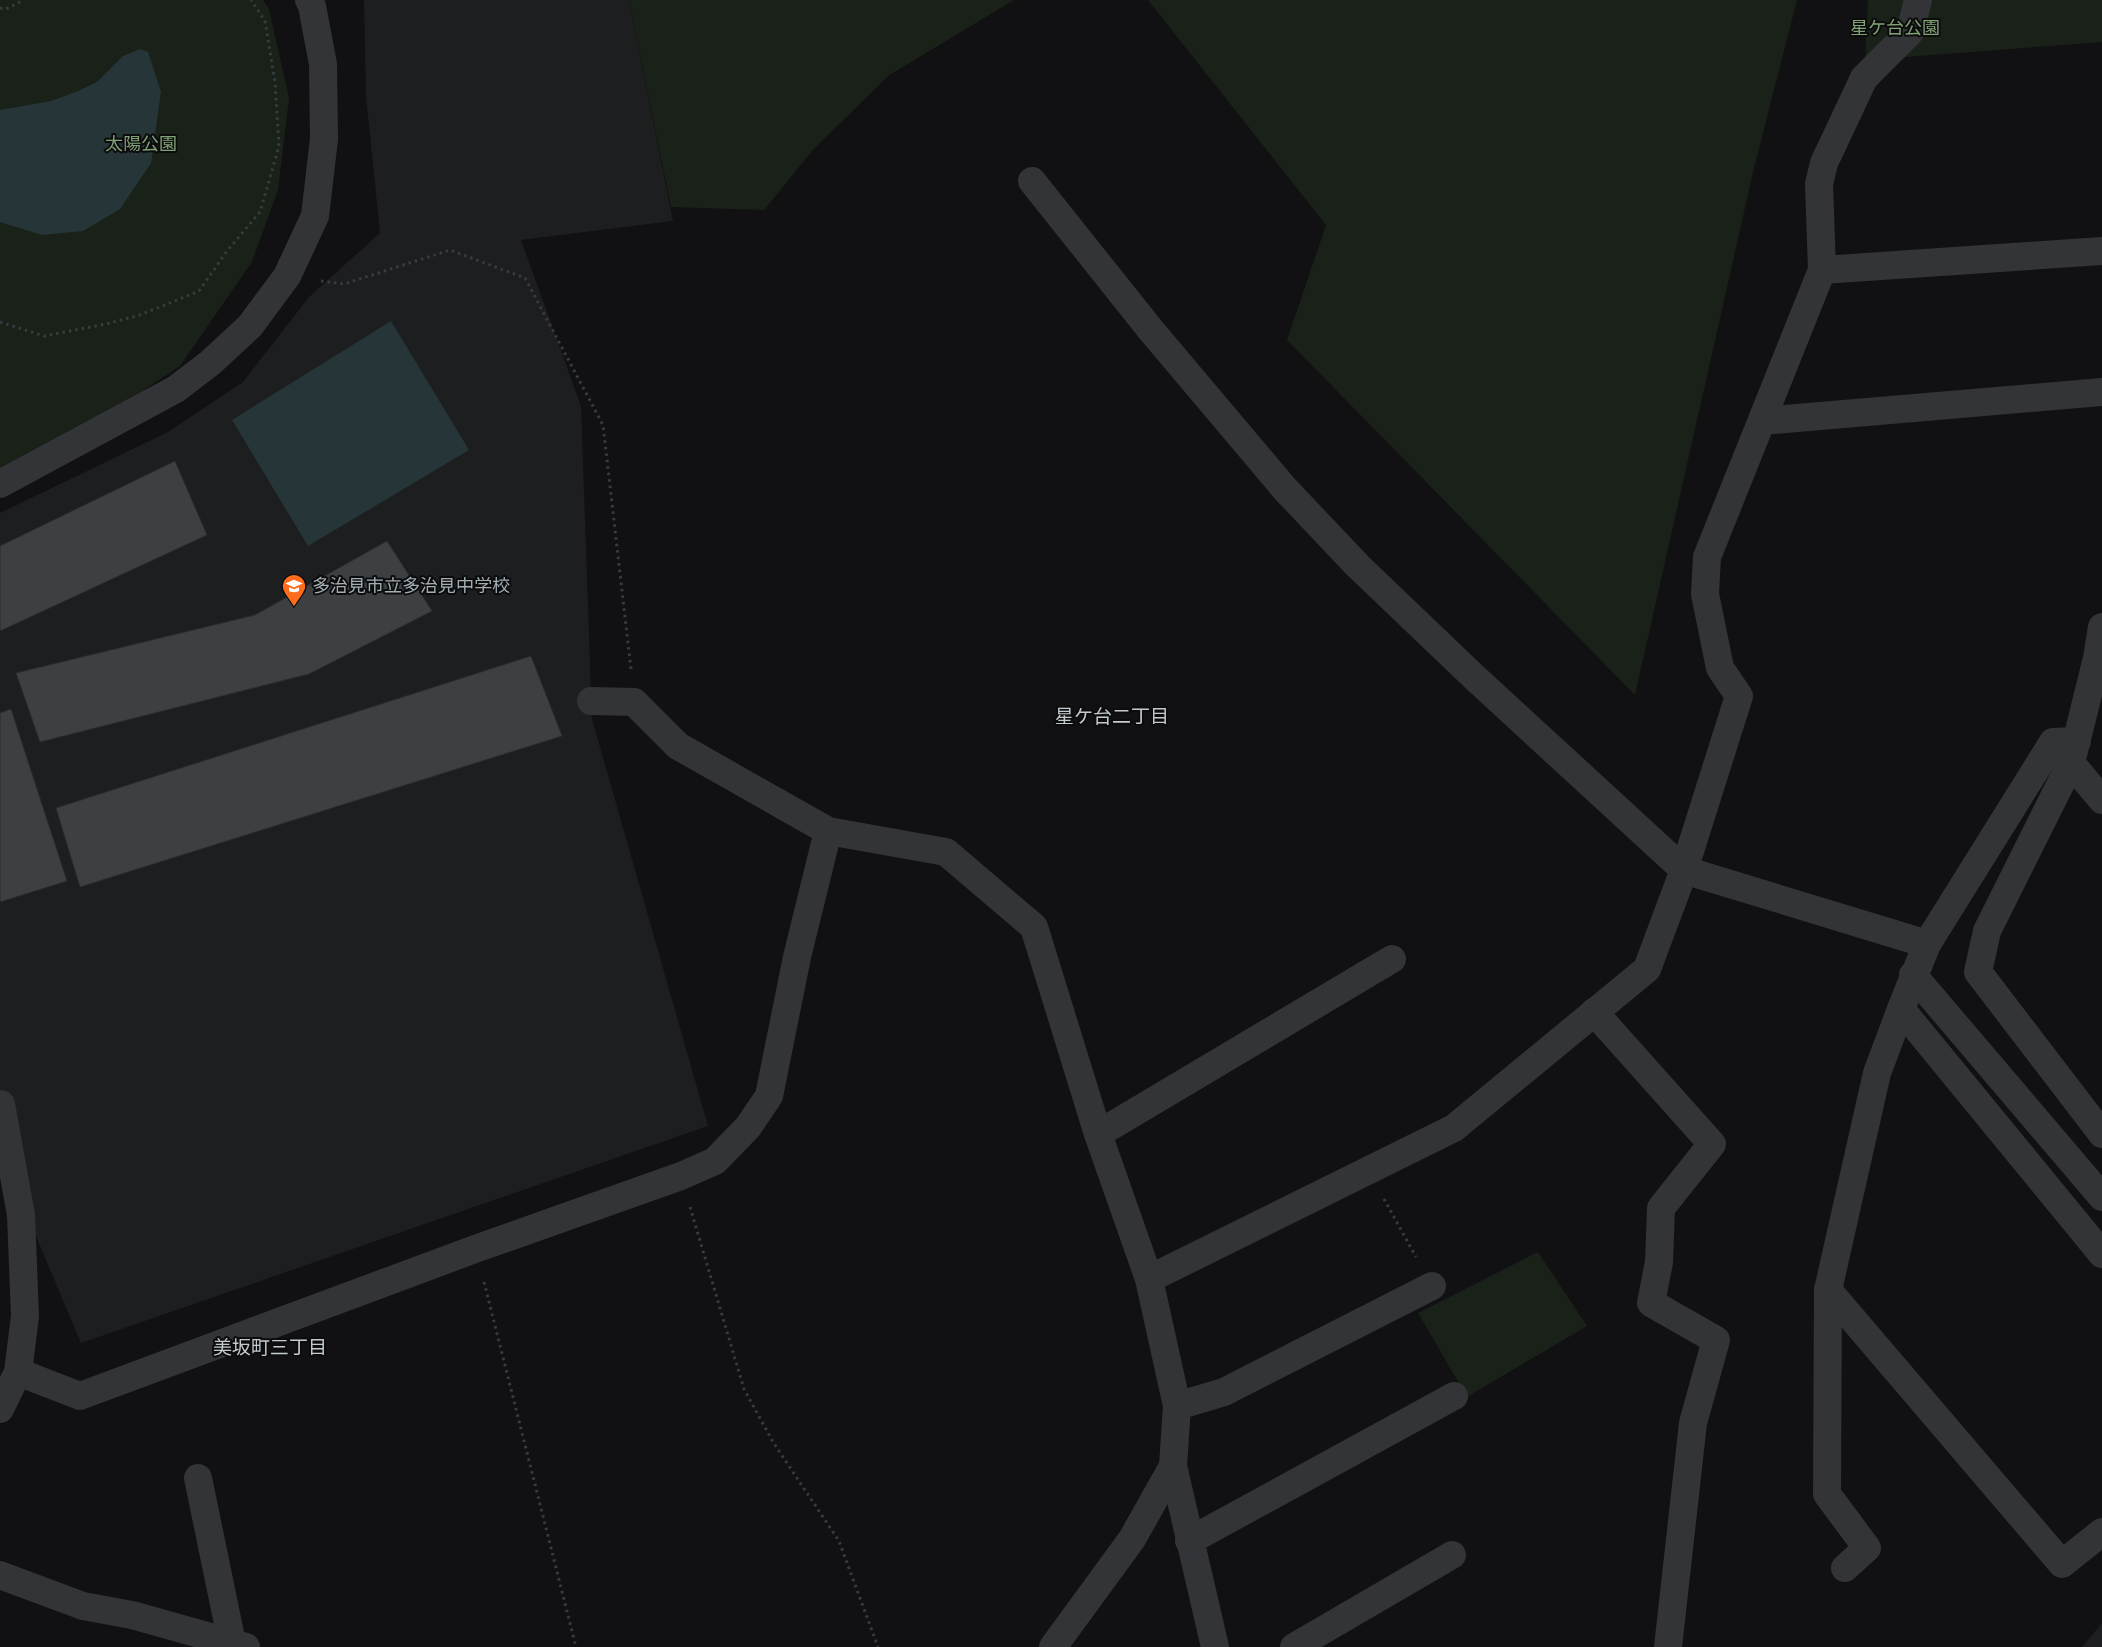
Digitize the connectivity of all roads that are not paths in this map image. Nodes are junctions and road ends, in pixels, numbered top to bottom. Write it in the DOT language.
graph roads {
  1 [pos="309,0"];
  2 [pos="1918,0"];
  3 [pos="1032,181"];
  4 [pos="2102,251"];
  5 [pos="1822,270"];
  6 [pos="2102,392"];
  7 [pos="1762,422"];
  8 [pos="0,484"];
  9 [pos="2102,626"];
  10 [pos="2100,659"];
  11 [pos="591,701"];
  12 [pos="2074,752"];
  13 [pos="2102,800"];
  14 [pos="828,831"];
  15 [pos="1684,870"];
  16 [pos="1927,944"];
  17 [pos="1392,959"];
  18 [pos="1914,975"];
  19 [pos="1901,1009"];
  20 [pos="1594,1012"];
  21 [pos="2,1104"];
  22 [pos="1098,1134"];
  23 [pos="2102,1134"];
  24 [pos="2102,1197"];
  25 [pos="2102,1254"];
  26 [pos="1149,1279"];
  27 [pos="1432,1286"];
  28 [pos="1828,1290"];
  29 [pos="18,1372"];
  30 [pos="1454,1396"];
  31 [pos="1177,1406"];
  32 [pos="0,1408"];
  33 [pos="1172,1466"];
  34 [pos="198,1478"];
  35 [pos="2102,1532"];
  36 [pos="1189,1541"];
  37 [pos="1452,1555"];
  38 [pos="1845,1568"];
  39 [pos="0,1576"];
  40 [pos="239,1645"];
  41 [pos="1052,1647"];
  42 [pos="1215,1647"];
  43 [pos="1294,1647"];
  44 [pos="1668,1647"];
  1 -- 8 [label="street"];
  2 -- 5 [label="street"];
  3 -- 15 [label="street"];
  4 -- 5 [label="street"];
  5 -- 7 [label="street"];
  6 -- 7 [label="street"];
  7 -- 15 [label="street"];
  9 -- 10 [label="street"];
  10 -- 12 [label="street"];
  11 -- 14 [label="street"];
  12 -- 13 [label="street"];
  12 -- 16 [label="street"];
  12 -- 23 [label="street"];
  14 -- 22 [label="street"];
  14 -- 29 [label="street"];
  15 -- 16 [label="street"];
  15 -- 20 [label="street"];
  16 -- 18 [label="street"];
  17 -- 22 [label="street"];
  18 -- 19 [label="street"];
  18 -- 24 [label="street"];
  19 -- 25 [label="street"];
  19 -- 28 [label="street"];
  20 -- 26 [label="street"];
  20 -- 44 [label="street"];
  21 -- 29 [label="street"];
  22 -- 26 [label="street"];
  26 -- 31 [label="street"];
  27 -- 31 [label="street"];
  28 -- 35 [label="street"];
  28 -- 38 [label="street"];
  29 -- 32 [label="street"];
  30 -- 36 [label="street"];
  31 -- 33 [label="street"];
  33 -- 36 [label="street"];
  33 -- 41 [label="street"];
  34 -- 40 [label="street"];
  36 -- 42 [label="street"];
  37 -- 43 [label="street"];
  39 -- 40 [label="street"];
}
